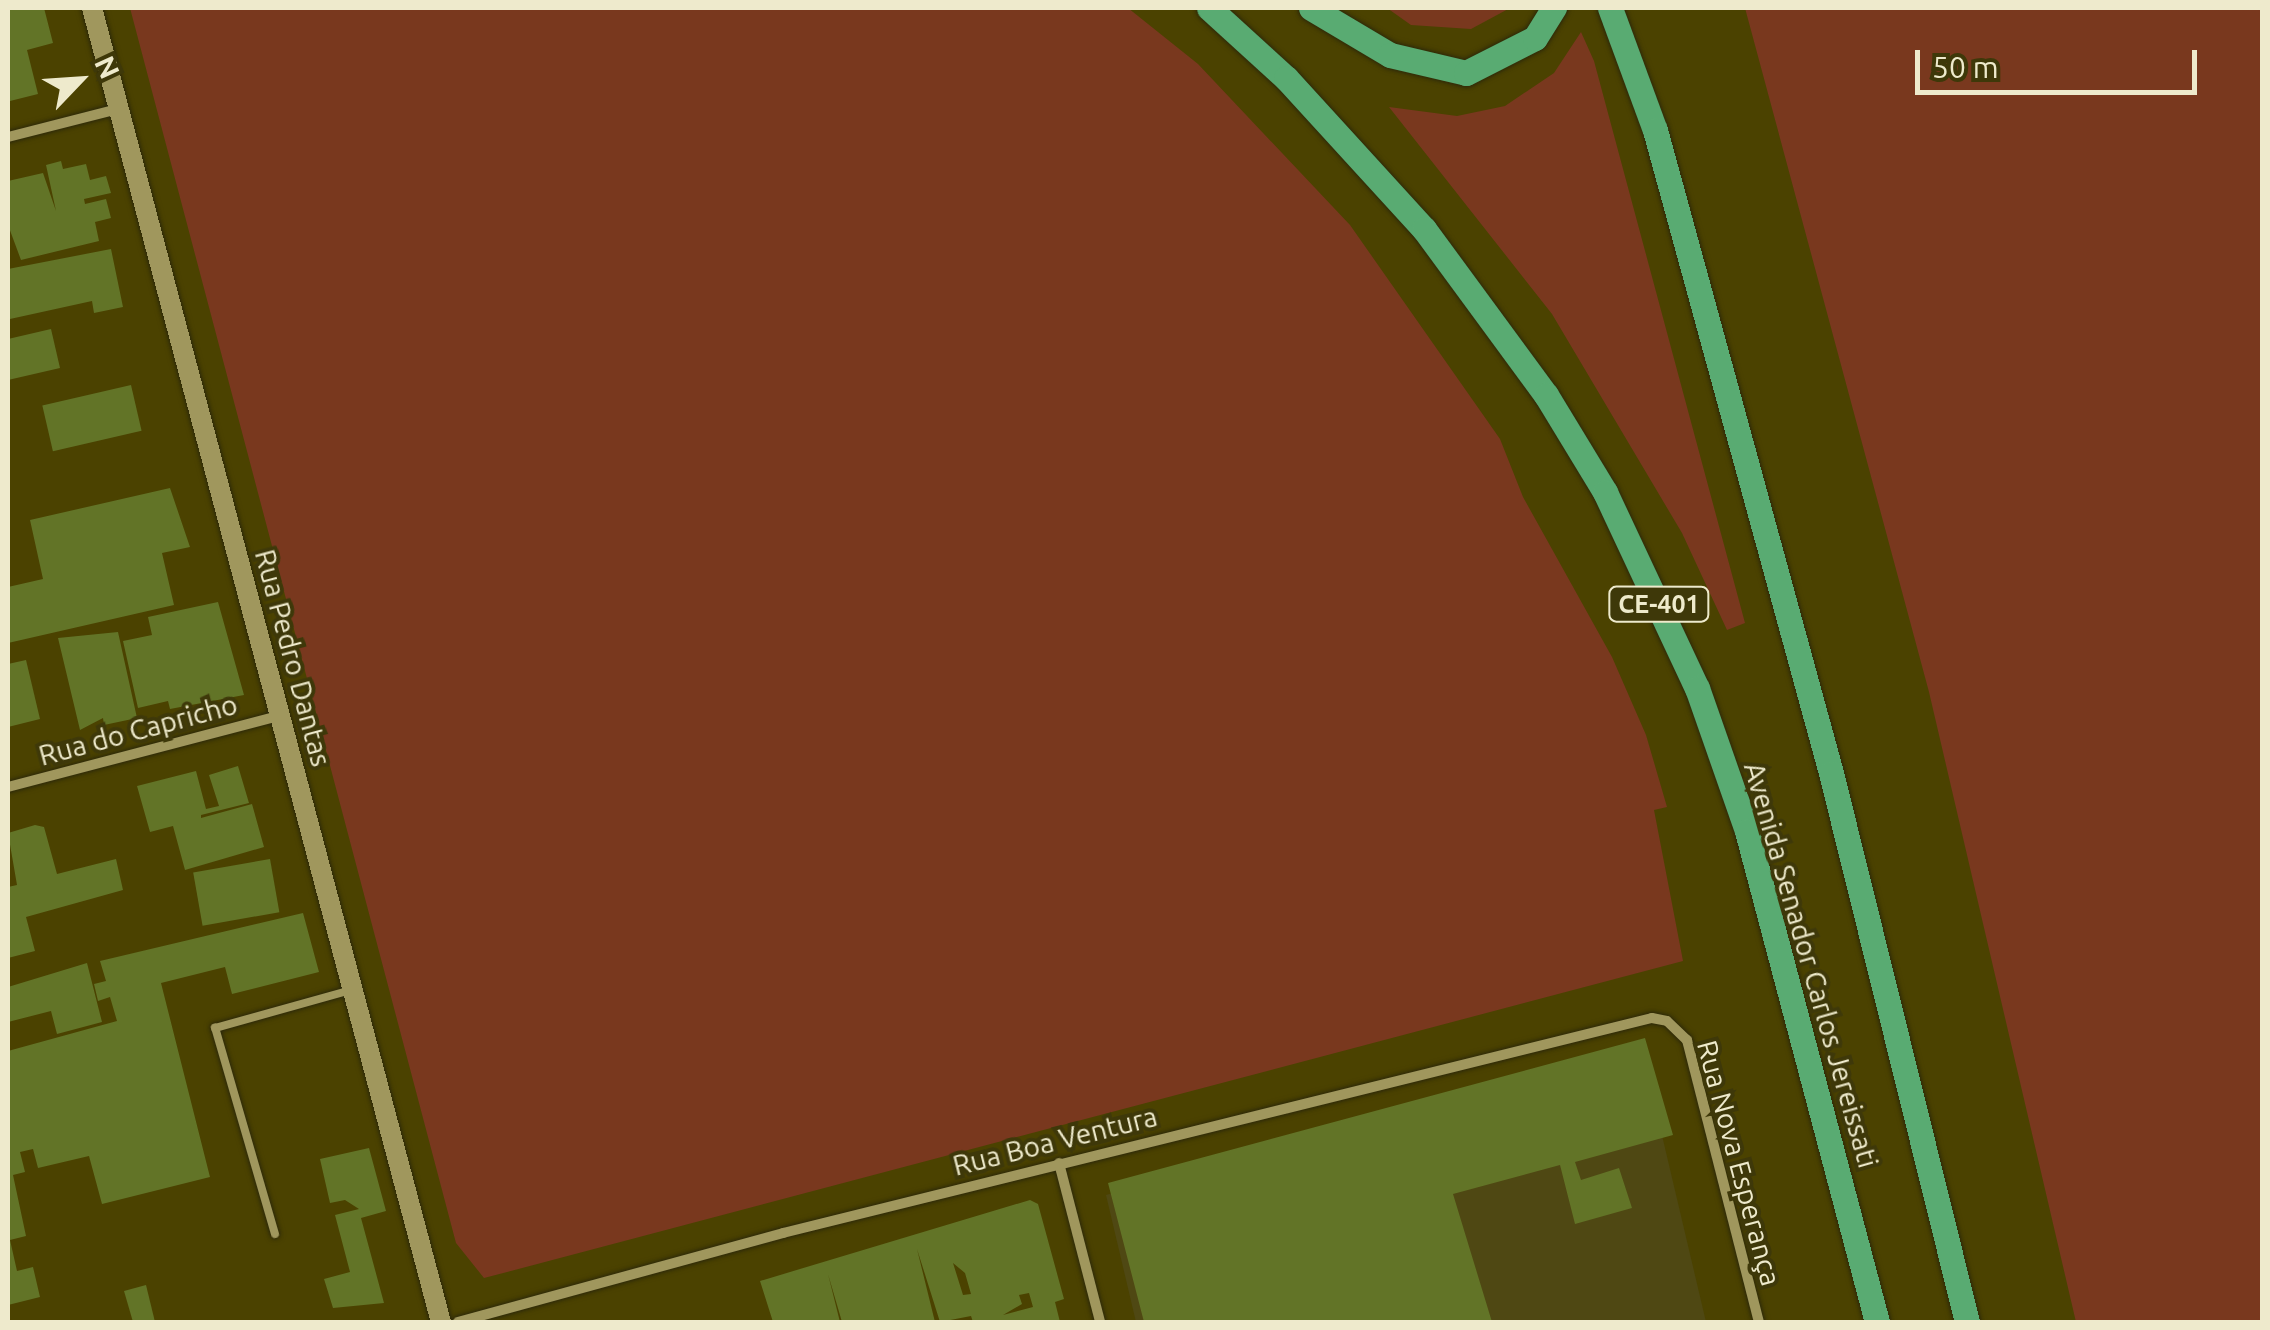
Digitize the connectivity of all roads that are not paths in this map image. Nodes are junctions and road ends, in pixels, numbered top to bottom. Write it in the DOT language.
graph roads {
  1 [pos="92,8"];
  2 [pos="1209,8"];
  3 [pos="1311,8"];
  4 [pos="1554,8"];
  5 [pos="1610,8"];
  6 [pos="118,108"];
  7 [pos="8,137"];
  8 [pos="280,716"];
  9 [pos="8,787"];
  10 [pos="351,990"];
  11 [pos="1667,1021"];
  12 [pos="1059,1163"];
  13 [pos="275,1234"];
  14 [pos="441,1322"];
  15 [pos="458,1322"];
  16 [pos="1100,1322"];
  17 [pos="1759,1322"];
  18 [pos="1878,1322"];
  19 [pos="1967,1322"];
  1 -- 6 [label="main road, Rua Pedro Dantas"];
  2 -- 18 [label="main road, Avenida Senador Carlos Jereissati / CE-401"];
  3 -- 4 [label="main road"];
  5 -- 19 [label="main road, Avenida Senador Carlos Jereissati"];
  6 -- 7 [label="street"];
  6 -- 8 [label="main road, Rua Pedro Dantas"];
  8 -- 9 [label="street, Rua do Capricho"];
  8 -- 10 [label="main road, Rua Pedro Dantas"];
  10 -- 13 [label="lane"];
  10 -- 14 [label="main road, Rua Pedro Dantas"];
  11 -- 12 [label="street, Rua Boa Ventura"];
  11 -- 17 [label="street, Rua Nova Esperança"];
  12 -- 15 [label="street, Rua Boa Ventura"];
  12 -- 16 [label="street"];
}
